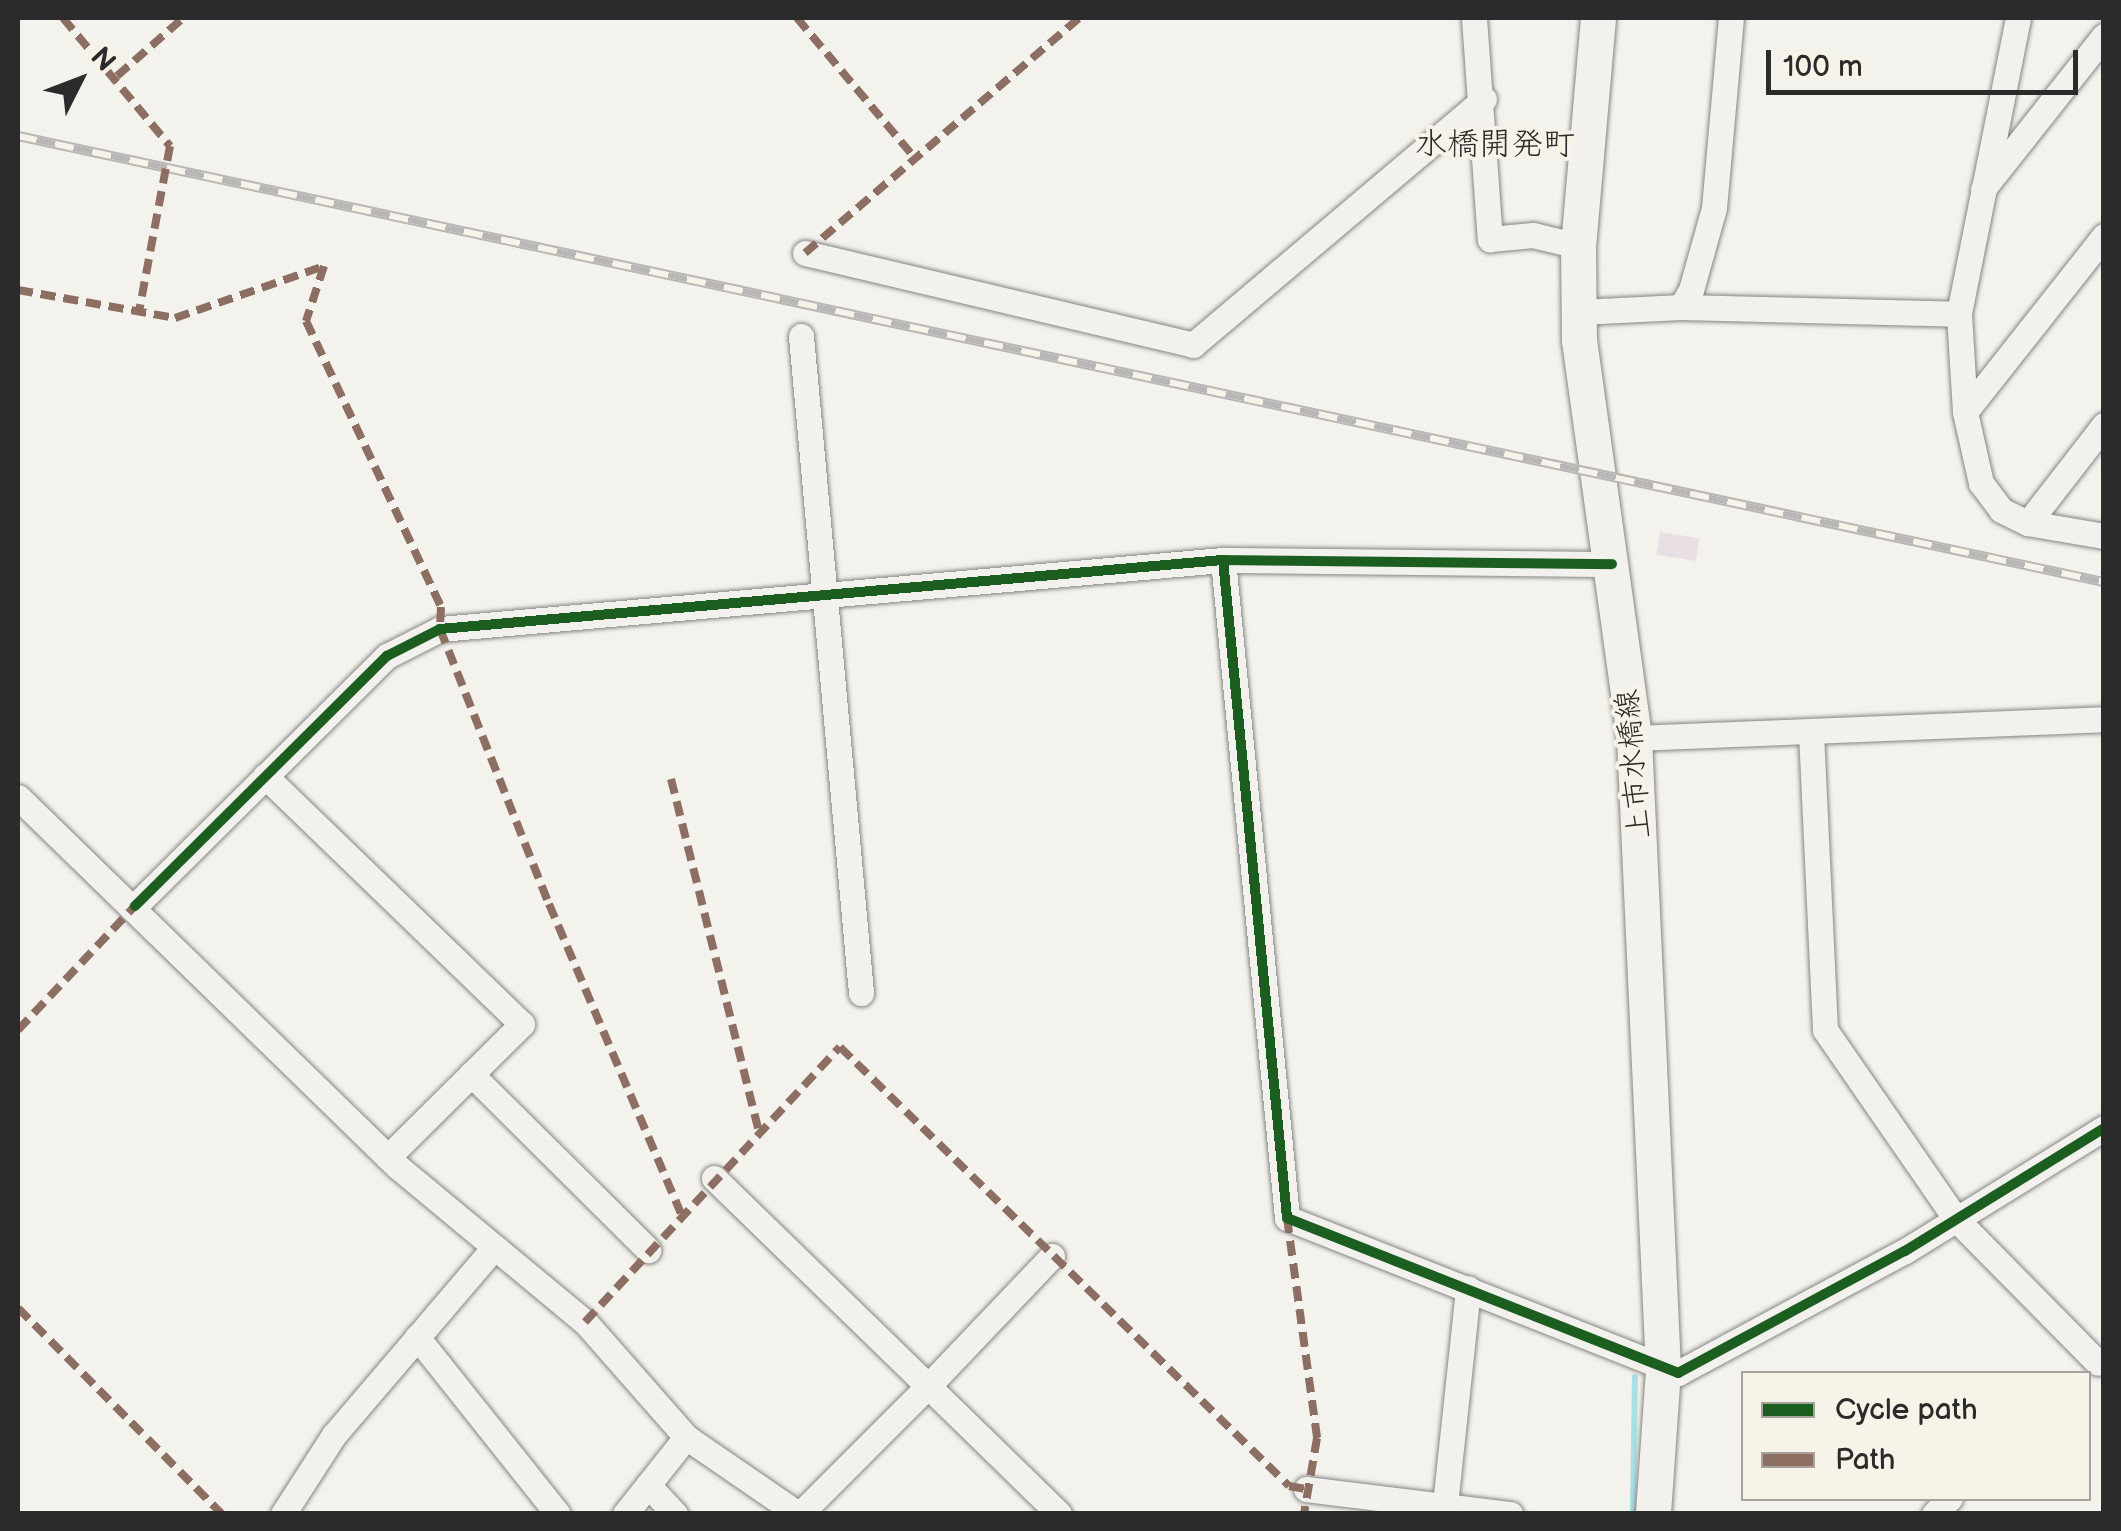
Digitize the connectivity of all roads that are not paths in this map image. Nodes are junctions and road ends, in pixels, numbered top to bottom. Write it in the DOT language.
graph roads {
  1 [pos="1474,18"];
  2 [pos="1598,18"];
  3 [pos="1731,18"];
  4 [pos="2018,18"];
  5 [pos="2104,36"];
  6 [pos="1484,99"];
  7 [pos="1980,193"];
  8 [pos="2101,245"];
  9 [pos="1578,246"];
  10 [pos="804,253"];
  11 [pos="1681,307"];
  12 [pos="1578,312"];
  13 [pos="1959,314"];
  14 [pos="801,336"];
  15 [pos="1965,412"];
  16 [pos="2104,425"];
  17 [pos="2028,523"];
  18 [pos="2104,536"];
  19 [pos="1223,560"];
  20 [pos="1612,564"];
  21 [pos="825,595"];
  22 [pos="2104,719"];
  23 [pos="1810,733"];
  24 [pos="1634,738"];
  25 [pos="265,776"];
  26 [pos="18,797"];
  27 [pos="135,906"];
  28 [pos="861,992"];
  29 [pos="471,1074"];
  30 [pos="2104,1128"];
  31 [pos="388,1157"];
  32 [pos="714,1178"];
  33 [pos="1956,1219"];
  34 [pos="492,1250"];
  35 [pos="648,1250"];
  36 [pos="1052,1256"];
  37 [pos="1468,1288"];
  38 [pos="417,1338"];
  39 [pos="2096,1365"];
  40 [pos="1663,1370"];
  41 [pos="928,1386"];
  42 [pos="686,1437"];
  43 [pos="648,1485"];
  44 [pos="1306,1489"];
  45 [pos="1444,1511"];
  46 [pos="283,1514"];
  47 [pos="558,1514"];
  48 [pos="625,1514"];
  49 [pos="674,1514"];
  50 [pos="799,1514"];
  51 [pos="1059,1514"];
  52 [pos="1510,1514"];
  53 [pos="1653,1514"];
  1 -- 6 [label="street"];
  2 -- 9 [label="main road, 上市水橋線"];
  3 -- 11 [label="street"];
  4 -- 7 [label="street"];
  5 -- 7 [label="street"];
  6 -- 9 [label="street"];
  6 -- 10 [label="street"];
  7 -- 13 [label="street"];
  8 -- 15 [label="street"];
  9 -- 12 [label="main road, 上市水橋線"];
  11 -- 12 [label="street"];
  11 -- 13 [label="street"];
  12 -- 20 [label="main road, 上市水橋線"];
  13 -- 15 [label="street"];
  14 -- 21 [label="street"];
  15 -- 17 [label="street"];
  16 -- 17 [label="street"];
  17 -- 18 [label="street"];
  19 -- 20 [label="street"];
  19 -- 21 [label="street"];
  19 -- 37 [label="street"];
  20 -- 24 [label="main road, 上市水橋線"];
  21 -- 25 [label="street"];
  21 -- 28 [label="street"];
  22 -- 23 [label="street"];
  23 -- 24 [label="street"];
  23 -- 33 [label="street"];
  24 -- 40 [label="main road, 上市水橋線"];
  25 -- 27 [label="street"];
  25 -- 29 [label="street"];
  26 -- 27 [label="street"];
  27 -- 31 [label="street"];
  29 -- 31 [label="street"];
  29 -- 35 [label="street"];
  30 -- 33 [label="street"];
  31 -- 34 [label="street"];
  32 -- 41 [label="street"];
  33 -- 39 [label="street"];
  33 -- 40 [label="street"];
  34 -- 38 [label="street"];
  34 -- 42 [label="street"];
  36 -- 41 [label="street"];
  37 -- 40 [label="street"];
  37 -- 45 [label="street"];
  38 -- 46 [label="street"];
  38 -- 47 [label="street"];
  40 -- 53 [label="main road, 上市水橋線"];
  41 -- 50 [label="street"];
  41 -- 51 [label="street"];
  42 -- 43 [label="street"];
  42 -- 50 [label="street"];
  43 -- 48 [label="street"];
  43 -- 49 [label="street"];
  44 -- 45 [label="street"];
  45 -- 52 [label="street"];
}
